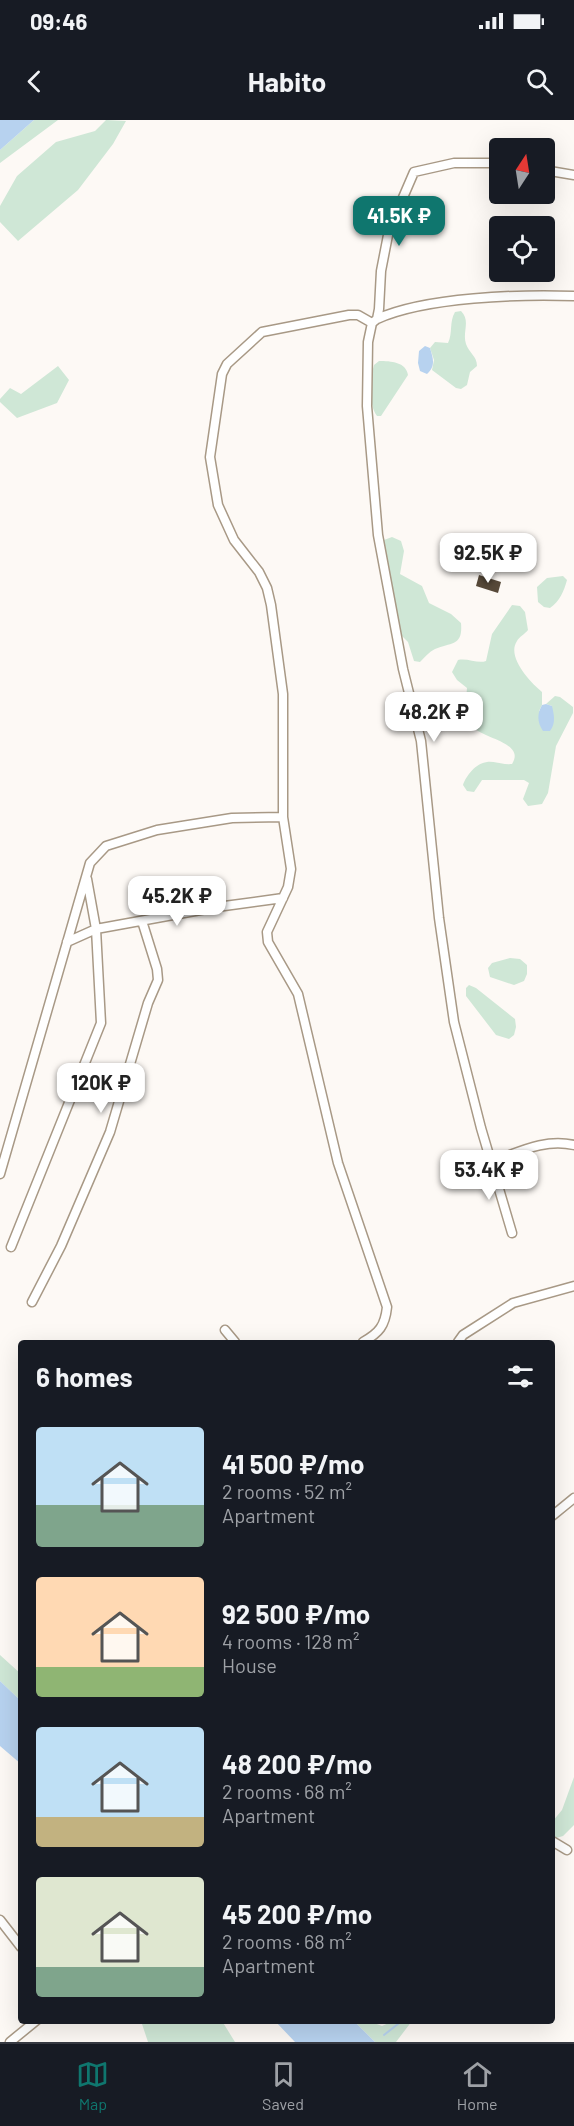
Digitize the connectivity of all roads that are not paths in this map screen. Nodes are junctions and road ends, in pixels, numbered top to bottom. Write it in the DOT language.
graph roads {
  1 [pos="489,163"];
  2 [pos="555,172"];
  3 [pos="574,175"];
  4 [pos="574,297"];
  5 [pos="374,321"];
  6 [pos="283,817"];
  7 [pos="86,876"];
  8 [pos="283,898"];
  9 [pos="142,921"];
  10 [pos="96,929"];
  11 [pos="67,942"];
  12 [pos="574,1145"];
  13 [pos="491,1162"];
  14 [pos="0,1174"];
  15 [pos="512,1233"];
  16 [pos="11,1247"];
  17 [pos="574,1286"];
  18 [pos="32,1302"];
  19 [pos="225,1330"];
  20 [pos="233,1340"];
  21 [pos="367,1340"];
  22 [pos="459,1340"];
  23 [pos="574,1498"];
  24 [pos="555,1513"];
  25 [pos="555,1843"];
  26 [pos="567,1850"];
  27 [pos="0,1920"];
  28 [pos="18,1943"];
  29 [pos="32,2024"];
  30 [pos="10,2042"];
  1 -- 5 [label="street"];
  2 -- 3 [label="street"];
  4 -- 5 [label="street"];
  5 -- 6 [label="street"];
  5 -- 13 [label="street"];
  6 -- 7 [label="street"];
  6 -- 8 [label="street"];
  7 -- 10 [label="street"];
  7 -- 11 [label="street"];
  8 -- 9 [label="street"];
  8 -- 21 [label="street"];
  9 -- 10 [label="street"];
  9 -- 18 [label="street"];
  10 -- 11 [label="street"];
  10 -- 16 [label="street"];
  11 -- 14 [label="street"];
  12 -- 13 [label="street"];
  13 -- 15 [label="street"];
  17 -- 22 [label="street"];
  19 -- 20 [label="street"];
  23 -- 24 [label="street"];
  25 -- 26 [label="street"];
  27 -- 28 [label="street"];
  29 -- 30 [label="street"];
}
